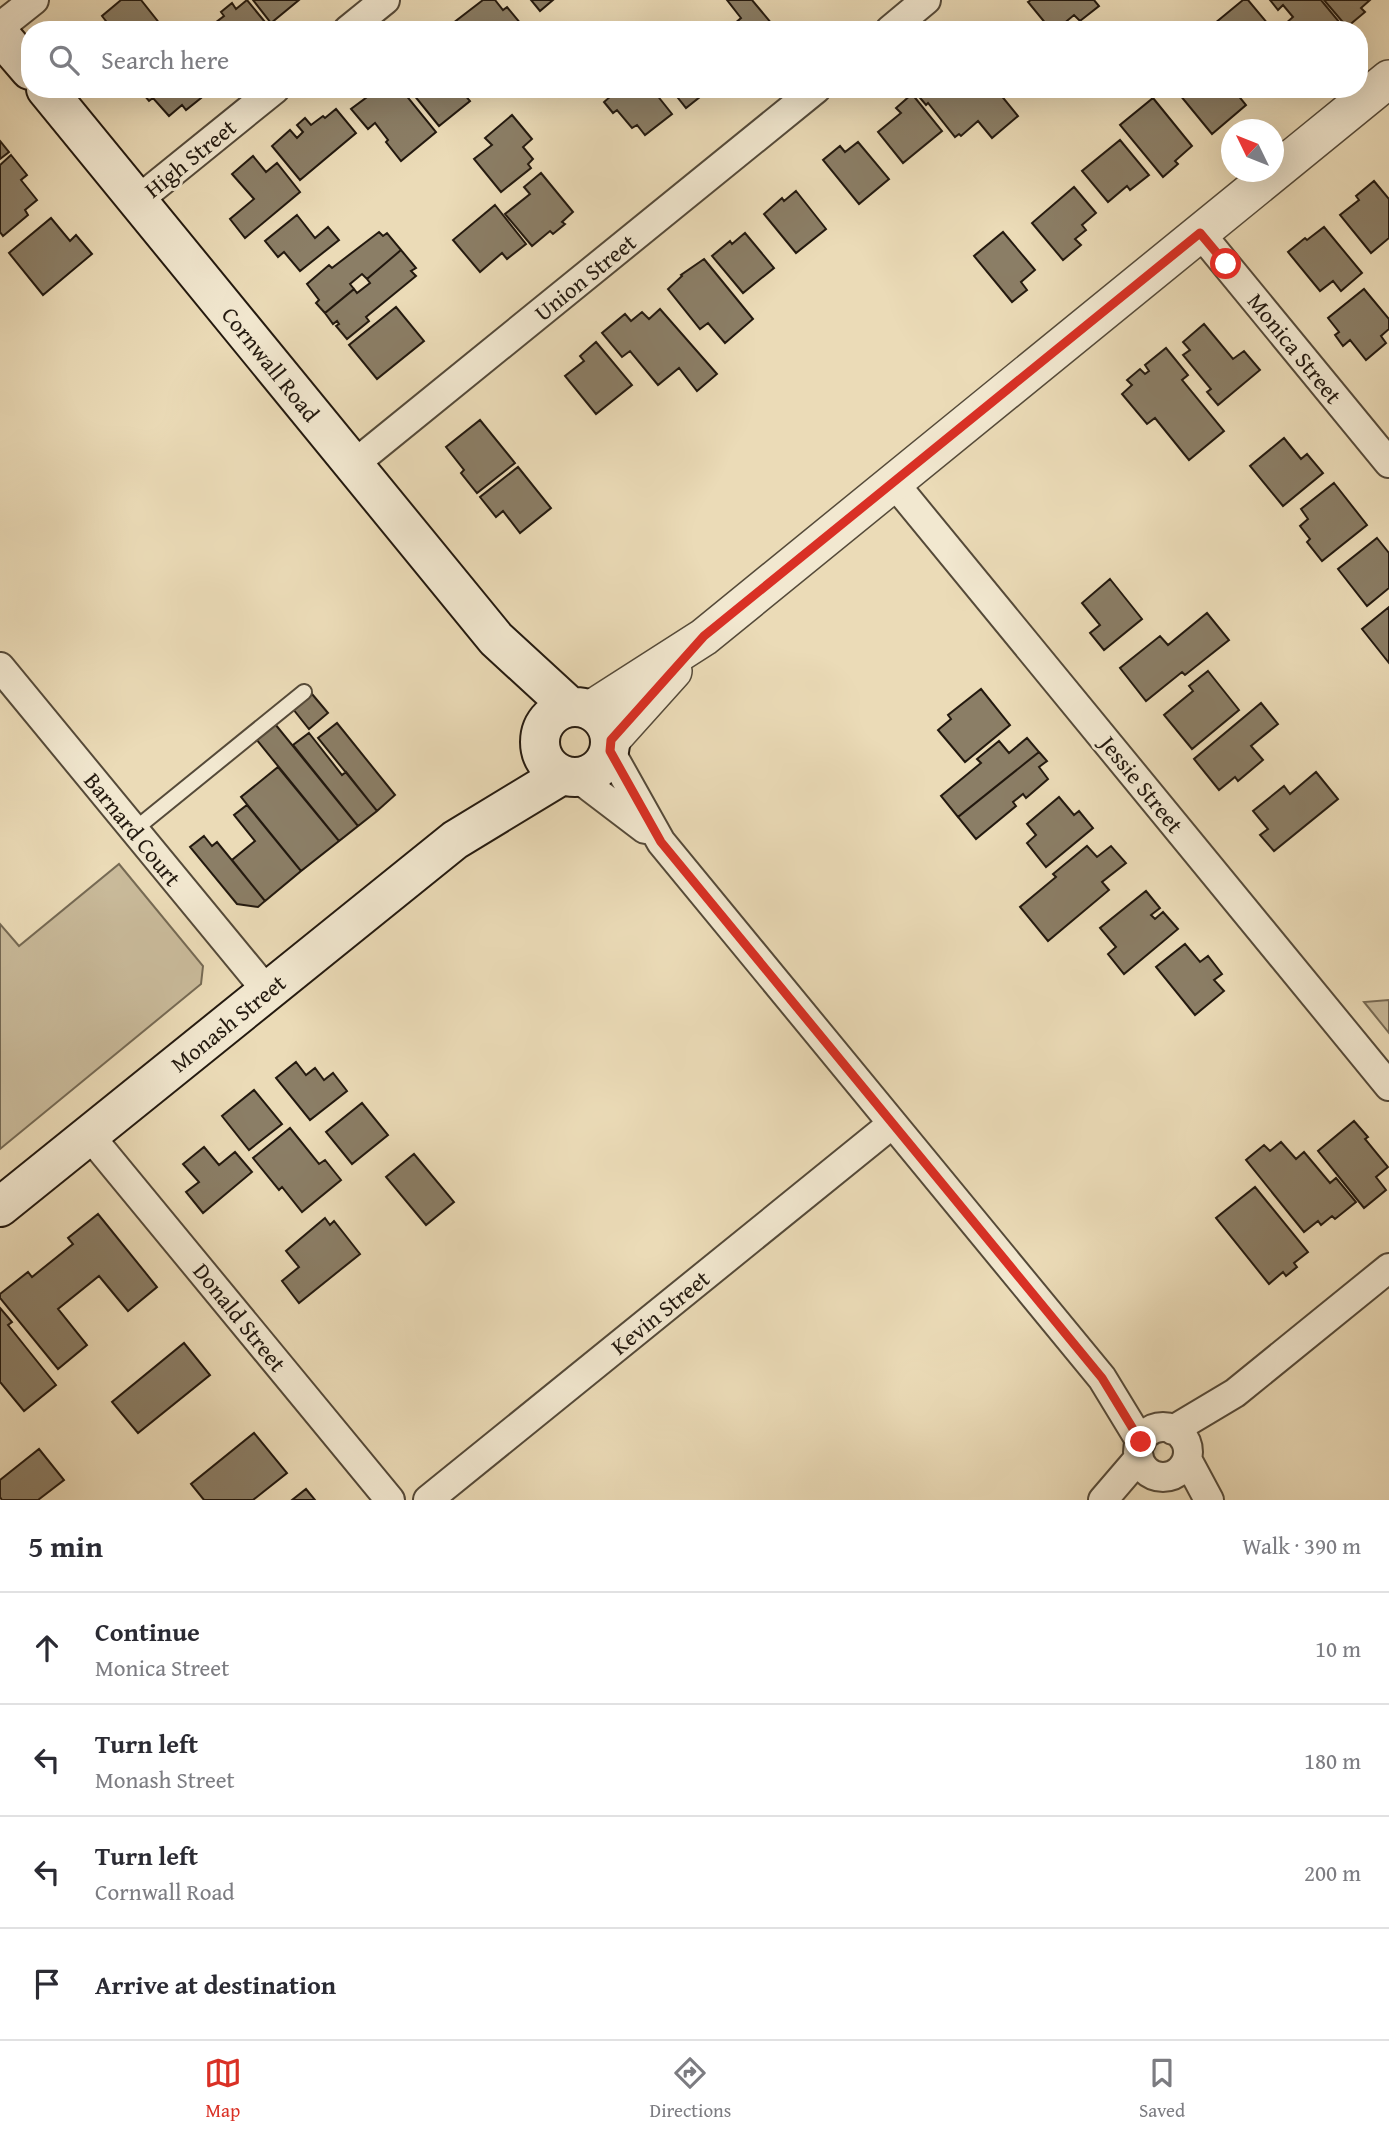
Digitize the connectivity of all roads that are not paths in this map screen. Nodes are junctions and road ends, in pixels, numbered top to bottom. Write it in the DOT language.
graph roads {
  1 [pos="34,0"];
  2 [pos="385,0"];
  3 [pos="926,0"];
  4 [pos="359,21"];
  5 [pos="901,21"];
  6 [pos="1,35"];
  7 [pos="21,59"];
  8 [pos="1389,79"];
  9 [pos="1368,96"];
  10 [pos="53,98"];
  11 [pos="264,98"];
  12 [pos="805,98"];
  13 [pos="1366,98"];
  14 [pos="138,200"];
  15 [pos="1200,233"];
  16 [pos="1389,463"];
  17 [pos="353,465"];
  18 [pos="894,483"];
  19 [pos="0,667"];
  20 [pos="304,692"];
  21 [pos="575,743"];
  22 [pos="134,830"];
  23 [pos="661,842"];
  24 [pos="267,991"];
  25 [pos="1389,1086"];
  26 [pos="891,1124"];
  27 [pos="89,1135"];
  28 [pos="0,1206"];
  29 [pos="1389,1268"];
  30 [pos="1164,1452"];
  31 [pos="390,1500"];
  32 [pos="428,1500"];
  33 [pos="1103,1500"];
  34 [pos="1117,1500"];
  35 [pos="1192,1500"];
  36 [pos="1209,1500"];
  1 -- 6 [label="street"];
  2 -- 4 [label="street"];
  3 -- 5 [label="street"];
  6 -- 7 [label="main road"];
  8 -- 9 [label="street, Monash Street"];
  10 -- 14 [label="main road, Cornwall Road"];
  11 -- 14 [label="street, High Street"];
  12 -- 17 [label="street, Union Street"];
  13 -- 15 [label="street, Monash Street"];
  14 -- 17 [label="main road, Cornwall Road"];
  15 -- 16 [label="street, Monica Street"];
  15 -- 18 [label="street, Monash Street"];
  17 -- 21 [label="main road, Cornwall Road"];
  18 -- 21 [label="street, Monash Street"];
  18 -- 25 [label="street, Jessie Street"];
  19 -- 22 [label="street, Barnard Court"];
  20 -- 22 [label="lane"];
  21 -- 23 [label="street, Cornwall Road"];
  21 -- 23 [label="street, Cornwall Road"];
  21 -- 24 [label="main road, Monash Street"];
  22 -- 24 [label="street, Barnard Court"];
  23 -- 26 [label="street, Cornwall Road"];
  24 -- 27 [label="main road, Monash Street"];
  26 -- 30 [label="street, Cornwall Road"];
  26 -- 32 [label="street, Kevin Street"];
  27 -- 28 [label="main road, Monash Street"];
  27 -- 31 [label="street, Donald Street"];
  29 -- 30 [label="street"];
  30 -- 33 [label="street"];
  30 -- 34 [label="street"];
  30 -- 35 [label="street, Cornwall Road"];
  30 -- 36 [label="street, Cornwall Road"];
}
